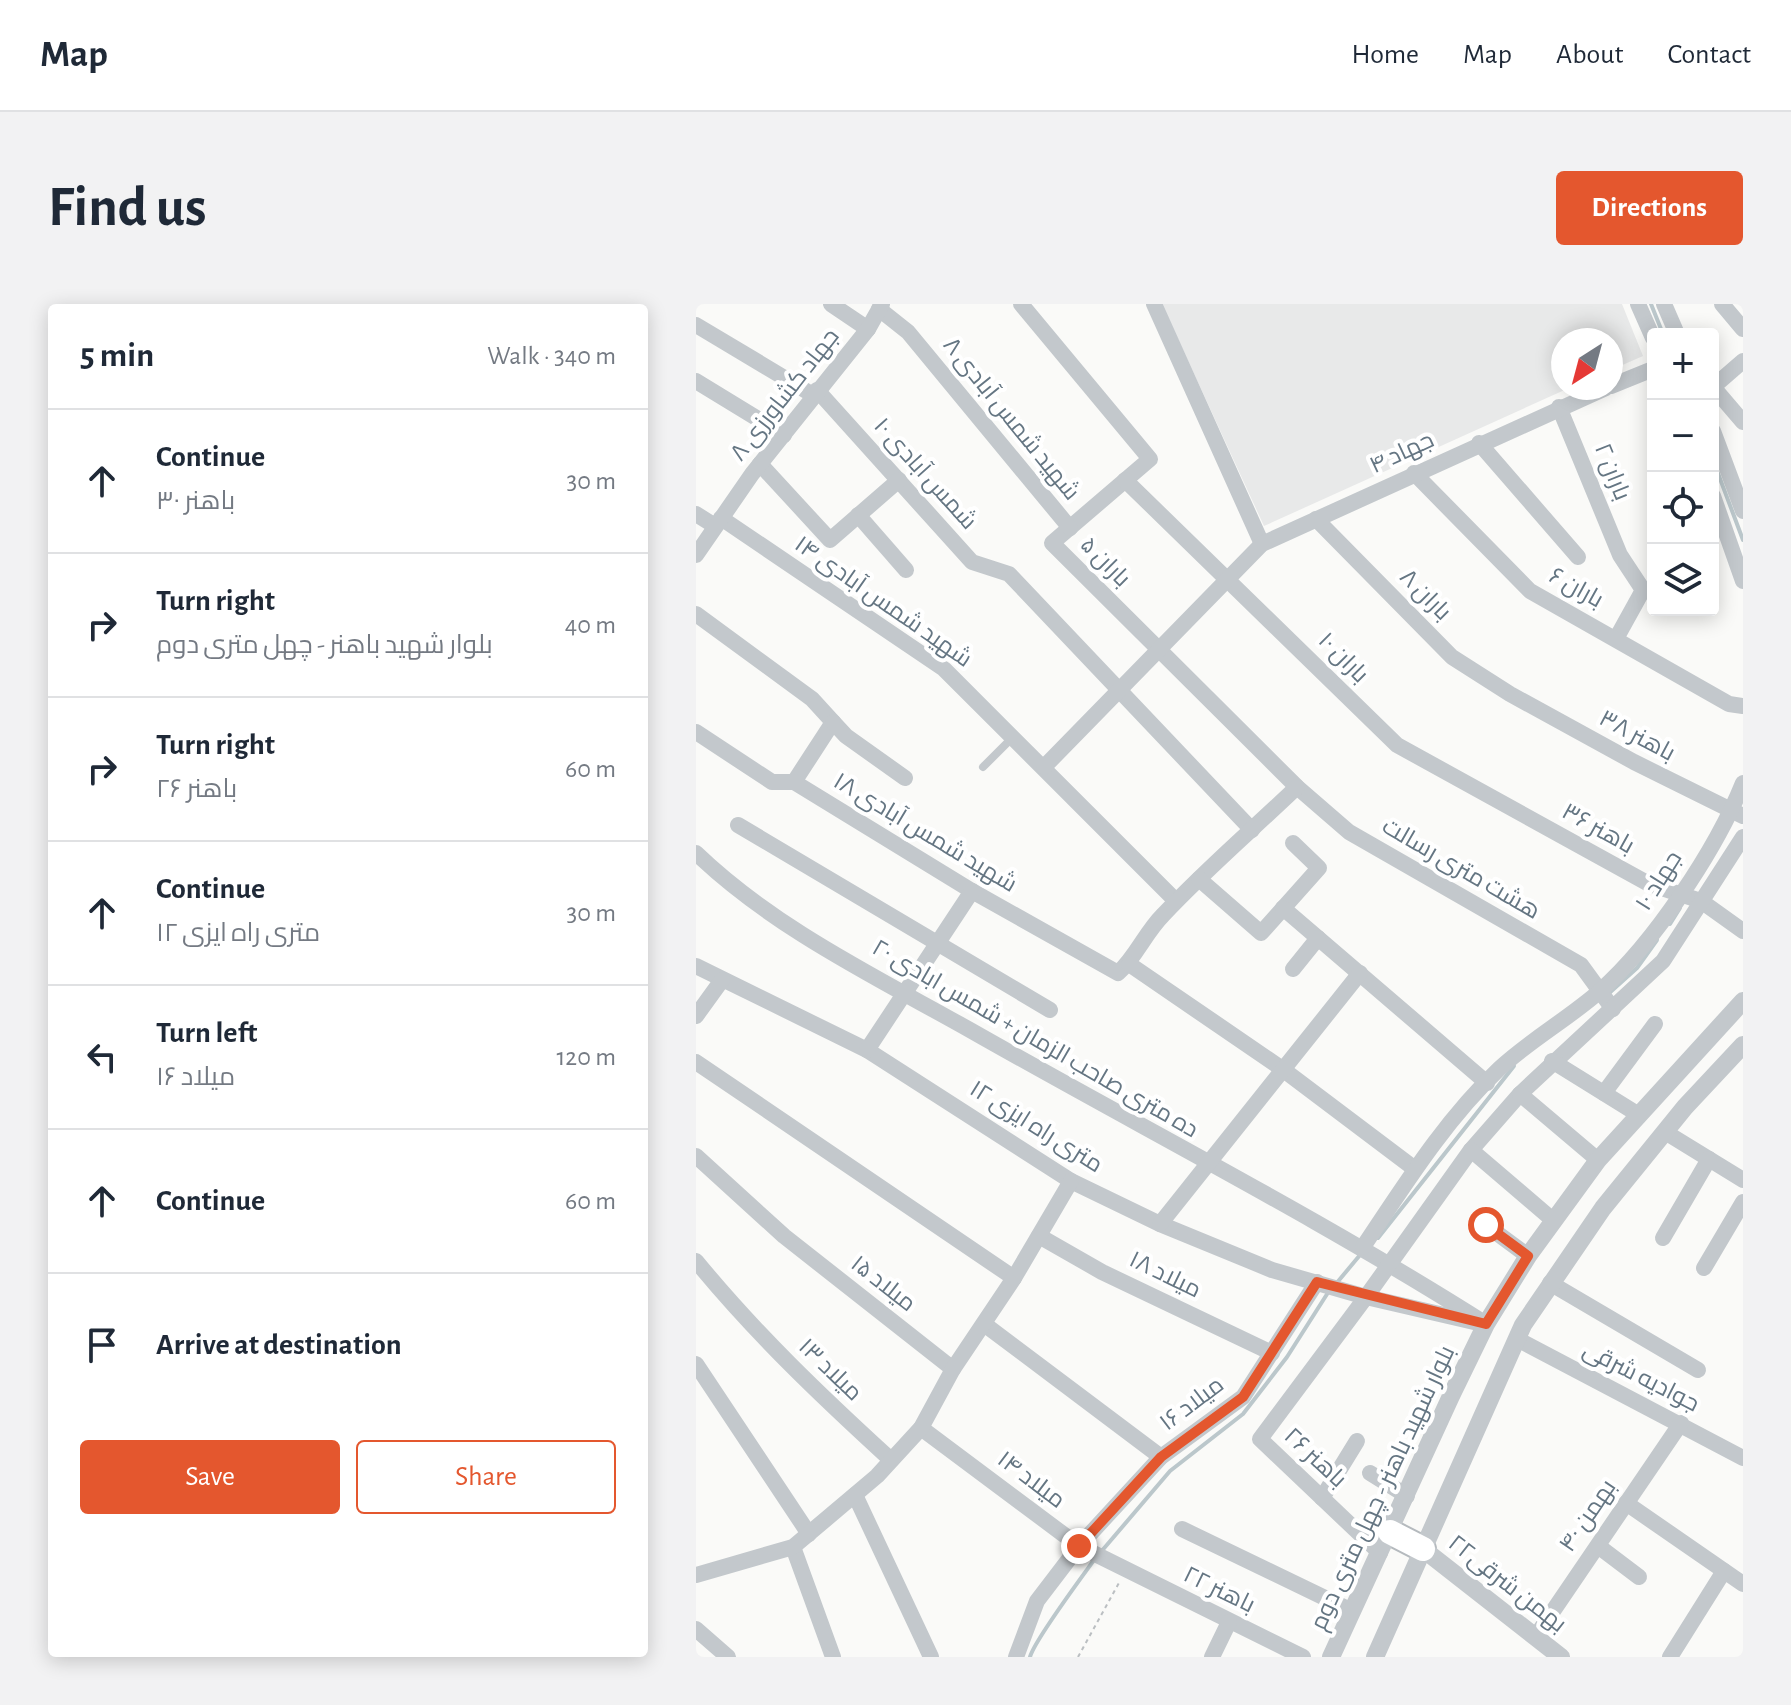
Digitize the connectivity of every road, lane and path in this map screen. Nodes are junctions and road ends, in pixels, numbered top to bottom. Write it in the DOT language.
graph roads {
  1 [pos="831,304"];
  2 [pos="1021,304"];
  3 [pos="1154,304"];
  4 [pos="1638,304"];
  5 [pos="1664,304"];
  6 [pos="1722,304"];
  7 [pos="881,306"];
  8 [pos="696,325"];
  9 [pos="1649,328"];
  10 [pos="1674,328"];
  11 [pos="868,329"];
  12 [pos="1743,329"];
  13 [pos="1743,361"];
  14 [pos="1647,371"];
  15 [pos="696,381"];
  16 [pos="1623,381"];
  17 [pos="1719,382"];
  18 [pos="815,392"];
  19 [pos="1719,394"];
  20 [pos="1576,400"];
  21 [pos="1559,407"];
  22 [pos="1743,422"];
  23 [pos="784,435"];
  24 [pos="1479,443"];
  25 [pos="1719,447"];
  26 [pos="760,464"];
  27 [pos="1414,473"];
  28 [pos="899,480"];
  29 [pos="1125,480"];
  30 [pos="1743,511"];
  31 [pos="1719,513"];
  32 [pos="696,514"];
  33 [pos="858,515"];
  34 [pos="1316,519"];
  35 [pos="718,522"];
  36 [pos="1070,528"];
  37 [pos="1262,544"];
  38 [pos="696,555"];
  39 [pos="1578,557"];
  40 [pos="906,570"];
  41 [pos="1228,577"];
  42 [pos="1743,581"];
  43 [pos="696,614"];
  44 [pos="1617,637"];
  45 [pos="1157,648"];
  46 [pos="1116,691"];
  47 [pos="1510,694"];
  48 [pos="1743,706"];
  49 [pos="833,722"];
  50 [pos="696,732"];
  51 [pos="1013,736"];
  52 [pos="1431,766"];
  53 [pos="983,767"];
  54 [pos="1044,767"];
  55 [pos="905,778"];
  56 [pos="794,782"];
  57 [pos="1743,783"];
  58 [pos="1297,787"];
  59 [pos="1737,814"];
  60 [pos="738,825"];
  61 [pos="1252,830"];
  62 [pos="1743,837"];
  63 [pos="1293,843"];
  64 [pos="696,853"];
  65 [pos="1199,879"];
  66 [pos="972,891"];
  67 [pos="1679,895"];
  68 [pos="1176,901"];
  69 [pos="1701,901"];
  70 [pos="1283,908"];
  71 [pos="1743,931"];
  72 [pos="1318,938"];
  73 [pos="936,942"];
  74 [pos="1129,964"];
  75 [pos="696,966"];
  76 [pos="1293,969"];
  77 [pos="1360,973"];
  78 [pos="722,980"];
  79 [pos="1599,992"];
  80 [pos="903,993"];
  81 [pos="1743,1001"];
  82 [pos="1613,1009"];
  83 [pos="1050,1010"];
  84 [pos="696,1016"];
  85 [pos="1655,1024"];
  86 [pos="1741,1049"];
  87 [pos="867,1050"];
  88 [pos="1552,1061"];
  89 [pos="696,1062"];
  90 [pos="1281,1068"];
  91 [pos="1487,1083"];
  92 [pos="1604,1093"];
  93 [pos="1520,1094"];
  94 [pos="1639,1115"];
  95 [pos="1665,1132"];
  96 [pos="1471,1150"];
  97 [pos="1604,1153"];
  98 [pos="696,1156"];
  99 [pos="1709,1159"];
  100 [pos="1206,1163"];
  101 [pos="1415,1169"];
  102 [pos="1633,1171"];
  103 [pos="1743,1180"];
  104 [pos="1071,1181"];
  105 [pos="1576,1189"];
  106 [pos="1743,1202"];
  107 [pos="1603,1208"];
  108 [pos="1554,1221"];
  109 [pos="1160,1224"];
  110 [pos="1486,1225"];
  111 [pos="1039,1236"];
  112 [pos="1663,1238"];
  113 [pos="1363,1247"];
  114 [pos="1528,1256"];
  115 [pos="696,1261"];
  116 [pos="1391,1263"];
  117 [pos="1704,1268"];
  118 [pos="1014,1278"];
  119 [pos="1321,1283"];
  120 [pos="1550,1283"];
  121 [pos="1366,1297"];
  122 [pos="984,1324"];
  123 [pos="1486,1324"];
  124 [pos="1517,1339"];
  125 [pos="1272,1353"];
  126 [pos="696,1364"];
  127 [pos="953,1369"];
  128 [pos="1698,1370"];
  129 [pos="1681,1423"];
  130 [pos="921,1428"];
  131 [pos="1357,1441"];
  132 [pos="1161,1457"];
  133 [pos="1743,1458"];
  134 [pos="890,1459"];
  135 [pos="1370,1473"];
  136 [pos="855,1495"];
  137 [pos="1407,1496"];
  138 [pos="1322,1498"];
  139 [pos="1626,1503"];
  140 [pos="1182,1529"];
  141 [pos="809,1534"];
  142 [pos="1385,1542"];
  143 [pos="1079,1546"];
  144 [pos="1598,1546"];
  145 [pos="793,1547"];
  146 [pos="1423,1549"];
  147 [pos="1120,1568"];
  148 [pos="1724,1571"];
  149 [pos="697,1572"];
  150 [pos="1639,1577"];
  151 [pos="1743,1584"];
  152 [pos="1352,1611"];
  153 [pos="1229,1622"];
  154 [pos="696,1629"];
  155 [pos="1536,1636"];
  156 [pos="728,1657"];
  157 [pos="833,1657"];
  158 [pos="931,1657"];
  159 [pos="1016,1657"];
  160 [pos="1078,1657"];
  161 [pos="1212,1657"];
  162 [pos="1303,1657"];
  163 [pos="1331,1657"];
  164 [pos="1375,1657"];
  165 [pos="1561,1657"];
  166 [pos="1670,1657"];
  1 -- 11 [label="street"];
  2 -- 29 [label="street, باران ۵"];
  3 -- 37 [label="street"];
  4 -- 9 [label="street"];
  5 -- 10 [label="street"];
  6 -- 12 [label="street"];
  7 -- 11 [label="street, جهاد کشاورزی ۸"];
  7 -- 36 [label="street, شهید شمس آبادی ۸"];
  8 -- 18 [label="street, شمس آبادی ۱۰"];
  11 -- 18 [label="street, جهاد کشاورزی ۸"];
  13 -- 17 [label="street"];
  14 -- 16 [label="street, جهاد ۴"];
  15 -- 23 [label="street"];
  18 -- 23 [label="street, جهاد کشاورزی ۸"];
  18 -- 28 [label="street, شمس آبادی ۱۰"];
  19 -- 22 [label="street"];
  20 -- 21 [label="street, جهاد ۴"];
  21 -- 24 [label="street, جهاد ۴"];
  21 -- 44 [label="street, باران ۲"];
  23 -- 26 [label="street, جهاد کشاورزی ۸"];
  24 -- 27 [label="street, جهاد ۴"];
  24 -- 39 [label="street"];
  25 -- 30 [label="street"];
  26 -- 33 [label="street"];
  26 -- 35 [label="street, جهاد کشاورزی ۸"];
  27 -- 34 [label="street, جهاد ۴"];
  27 -- 44 [label="street, باران ۶"];
  28 -- 33 [label="street"];
  28 -- 46 [label="street, شمس آبادی ۱۰"];
  29 -- 36 [label="street, باران ۵"];
  29 -- 41 [label="street, باران ۱۰"];
  31 -- 42 [label="street"];
  32 -- 35 [label="street, شهید شمس آبادی ۱۴"];
  33 -- 40 [label="street"];
  34 -- 37 [label="street, جهاد ۴"];
  34 -- 47 [label="street, باران ۸"];
  35 -- 38 [label="street, جهاد کشاورزی ۸"];
  35 -- 51 [label="street, شهید شمس آبادی ۱۴"];
  36 -- 45 [label="street, باران ۵"];
  37 -- 41 [label="street, جهاد ۴"];
  41 -- 45 [label="street, جهاد ۴"];
  41 -- 52 [label="street, باران ۱۰"];
  43 -- 49 [label="street"];
  44 -- 48 [label="street, باران ۶"];
  45 -- 46 [label="street, جهاد ۴"];
  45 -- 58 [label="street, هشت متری رسالت"];
  46 -- 54 [label="street, جهاد ۴"];
  46 -- 61 [label="street"];
  47 -- 59 [label="street, باهنر ۳۸"];
  49 -- 55 [label="street"];
  49 -- 56 [label="street"];
  50 -- 56 [label="street, شهید شمس آبادی ۱۸"];
  51 -- 53 [label="lane"];
  51 -- 54 [label="street, شهید شمس آبادی ۱۴"];
  52 -- 67 [label="street, باهنر ۳۶"];
  54 -- 68 [label="street, شهید شمس آبادی ۱۴"];
  56 -- 66 [label="street, شهید شمس آبادی ۱۸"];
  57 -- 59 [label="street, جهاد ۱۰"];
  58 -- 61 [label="street"];
  58 -- 79 [label="street, هشت متری رسالت"];
  59 -- 67 [label="street, جهاد ۱۰"];
  60 -- 73 [label="street"];
  61 -- 65 [label="street"];
  62 -- 69 [label="street"];
  63 -- 70 [label="street"];
  64 -- 80 [label="street, ده متری صاحب الزمان + شمس ابادی ۲۰"];
  65 -- 68 [label="street"];
  65 -- 70 [label="street"];
  66 -- 73 [label="street"];
  66 -- 74 [label="street, شهید شمس آبادی ۱۸"];
  67 -- 69 [label="street, باهنر ۳۶"];
  67 -- 79 [label="street, جهاد ۱۰"];
  68 -- 74 [label="street"];
  69 -- 71 [label="street, باهنر ۳۶"];
  69 -- 82 [label="street"];
  70 -- 72 [label="street"];
  72 -- 76 [label="street"];
  72 -- 77 [label="street"];
  73 -- 80 [label="street"];
  73 -- 83 [label="street"];
  74 -- 90 [label="street"];
  75 -- 78 [label="street, ۱۲ متری راه ایزی"];
  77 -- 90 [label="street"];
  77 -- 91 [label="street"];
  78 -- 84 [label="street"];
  78 -- 87 [label="street, ۱۲ متری راه ایزی"];
  79 -- 82 [label="street, هشت متری رسالت"];
  79 -- 91 [label="street, جهاد ۱۰"];
  80 -- 87 [label="street"];
  80 -- 100 [label="street, ده متری صاحب الزمان + شمس ابادی ۲۰"];
  81 -- 94 [label="street, بلوار شهید باهنر - چهل متری دوم"];
  82 -- 88 [label="street"];
  85 -- 92 [label="street"];
  86 -- 95 [label="street"];
  87 -- 104 [label="street, ۱۲ متری راه ایزی"];
  88 -- 92 [label="street"];
  88 -- 93 [label="street"];
  89 -- 118 [label="street"];
  90 -- 100 [label="street"];
  90 -- 101 [label="street"];
  91 -- 101 [label="street, جهاد ۱۰"];
  92 -- 94 [label="street"];
  93 -- 96 [label="street"];
  93 -- 97 [label="street"];
  94 -- 97 [label="street, بلوار شهید باهنر - چهل متری دوم"];
  95 -- 99 [label="street"];
  95 -- 102 [label="street"];
  96 -- 108 [label="street"];
  96 -- 116 [label="street"];
  97 -- 102 [label="street"];
  97 -- 105 [label="street, بلوار شهید باهنر - چهل متری دوم"];
  98 -- 127 [label="street, میلاد ۱۵"];
  99 -- 103 [label="street"];
  99 -- 112 [label="street"];
  100 -- 109 [label="street"];
  100 -- 113 [label="street, ده متری صاحب الزمان + شمس ابادی ۲۰"];
  101 -- 113 [label="street, جهاد ۱۰"];
  102 -- 107 [label="street"];
  104 -- 109 [label="street, ۱۲ متری راه ایزی"];
  104 -- 111 [label="street"];
  105 -- 107 [label="street"];
  105 -- 108 [label="street, بلوار شهید باهنر - چهل متری دوم"];
  106 -- 117 [label="street"];
  107 -- 120 [label="street"];
  108 -- 114 [label="street, بلوار شهید باهنر - چهل متری دوم"];
  109 -- 119 [label="street, ۱۲ متری راه ایزی"];
  110 -- 114 [label="street"];
  111 -- 118 [label="street"];
  111 -- 125 [label="street, میلاد ۱۸"];
  113 -- 116 [label="street, ده متری صاحب الزمان + شمس ابادی ۲۰"];
  114 -- 123 [label="street, بلوار شهید باهنر - چهل متری دوم"];
  115 -- 134 [label="street, میلاد ۱۳"];
  116 -- 121 [label="street"];
  116 -- 123 [label="street, ده متری صاحب الزمان + شمس ابادی ۲۰"];
  118 -- 122 [label="street"];
  119 -- 121 [label="street, ۱۲ متری راه ایزی"];
  119 -- 125 [label="street, میلاد ۱۶"];
  120 -- 124 [label="street"];
  120 -- 128 [label="street"];
  121 -- 123 [label="street"];
  121 -- 138 [label="street, باهنر ۲۶"];
  122 -- 127 [label="street"];
  122 -- 132 [label="street, میلاد ۱۶"];
  123 -- 137 [label="street, بلوار شهید باهنر - چهل متری دوم"];
  124 -- 129 [label="street, جوادیه شرقی"];
  124 -- 146 [label="street"];
  125 -- 132 [label="street, میلاد ۱۶"];
  126 -- 141 [label="street"];
  127 -- 130 [label="street"];
  129 -- 133 [label="street, جوادیه شرقی"];
  129 -- 139 [label="street, بهمن ۴۰"];
  130 -- 134 [label="street"];
  130 -- 143 [label="street, میلاد ۱۴"];
  131 -- 138 [label="street"];
  132 -- 143 [label="street"];
  134 -- 136 [label="street"];
  135 -- 137 [label="street"];
  136 -- 141 [label="street"];
  136 -- 158 [label="street"];
  137 -- 142 [label="street, بلوار شهید باهنر - چهل متری دوم"];
  138 -- 142 [label="street, باهنر ۲۶"];
  139 -- 144 [label="street, بهمن ۴۰"];
  139 -- 148 [label="street"];
  140 -- 152 [label="street"];
  141 -- 145 [label="street"];
  142 -- 146 [label="main road"];
  142 -- 152 [label="street, بلوار شهید باهنر - چهل متری دوم"];
  143 -- 147 [label="street, میلاد ۱۴"];
  143 -- 159 [label="street"];
  144 -- 150 [label="street"];
  144 -- 155 [label="street, بهمن ۴۰"];
  145 -- 149 [label="street"];
  145 -- 157 [label="street"];
  146 -- 155 [label="street, ۲۲بهمن شرقی"];
  146 -- 164 [label="street"];
  147 -- 153 [label="street, باهنر ۲۲"];
  147 -- 160 [label="path"];
  148 -- 151 [label="street"];
  148 -- 166 [label="street"];
  152 -- 163 [label="street, بلوار شهید باهنر - چهل متری دوم"];
  153 -- 161 [label="street"];
  153 -- 162 [label="street, باهنر ۲۲"];
  154 -- 156 [label="street"];
  155 -- 165 [label="street, ۲۲بهمن شرقی"];
}
